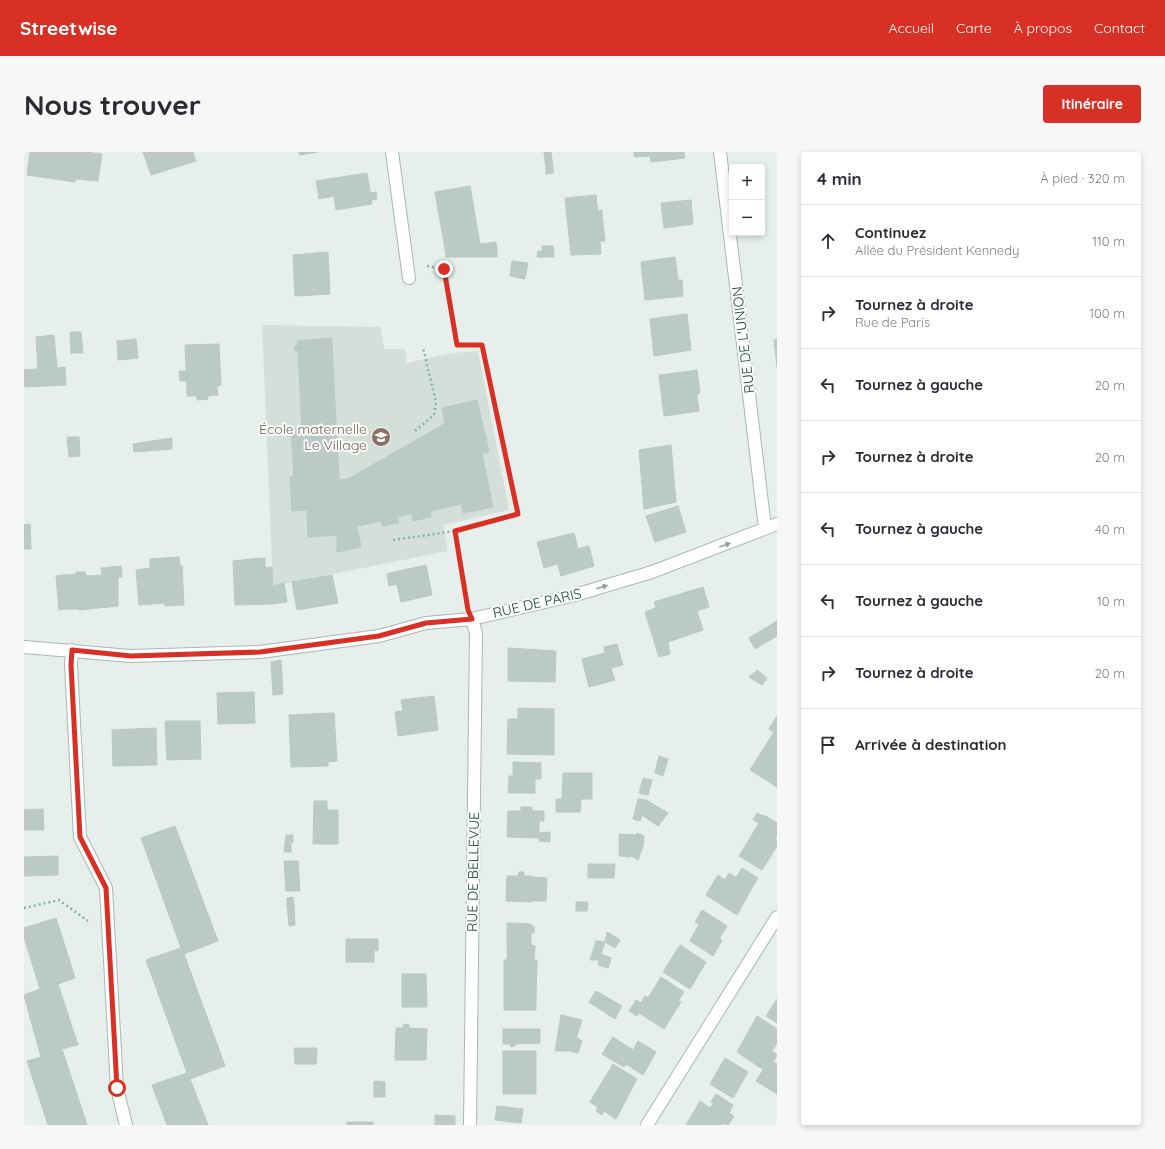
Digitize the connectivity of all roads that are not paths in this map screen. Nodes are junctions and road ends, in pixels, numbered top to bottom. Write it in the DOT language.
graph roads {
  1 [pos="392,152"];
  2 [pos="720,152"];
  3 [pos="409,278"];
  4 [pos="777,524"];
  5 [pos="765,528"];
  6 [pos="472,619"];
  7 [pos="24,647"];
  8 [pos="72,650"];
  9 [pos="777,917"];
  10 [pos="126,1125"];
  11 [pos="470,1125"];
  12 [pos="647,1125"];
  1 -- 3 [label="street"];
  2 -- 5 [label="street, RUE DE L'UNION"];
  4 -- 5 [label="street, RUE DE PARIS"];
  6 -- 5 [label="street, RUE DE PARIS, one-way"];
  6 -- 8 [label="street, RUE DE PARIS"];
  6 -- 11 [label="street, RUE DE BELLEVUE"];
  7 -- 8 [label="street, RUE DE PARIS"];
  8 -- 10 [label="street"];
  9 -- 12 [label="street"];
}
